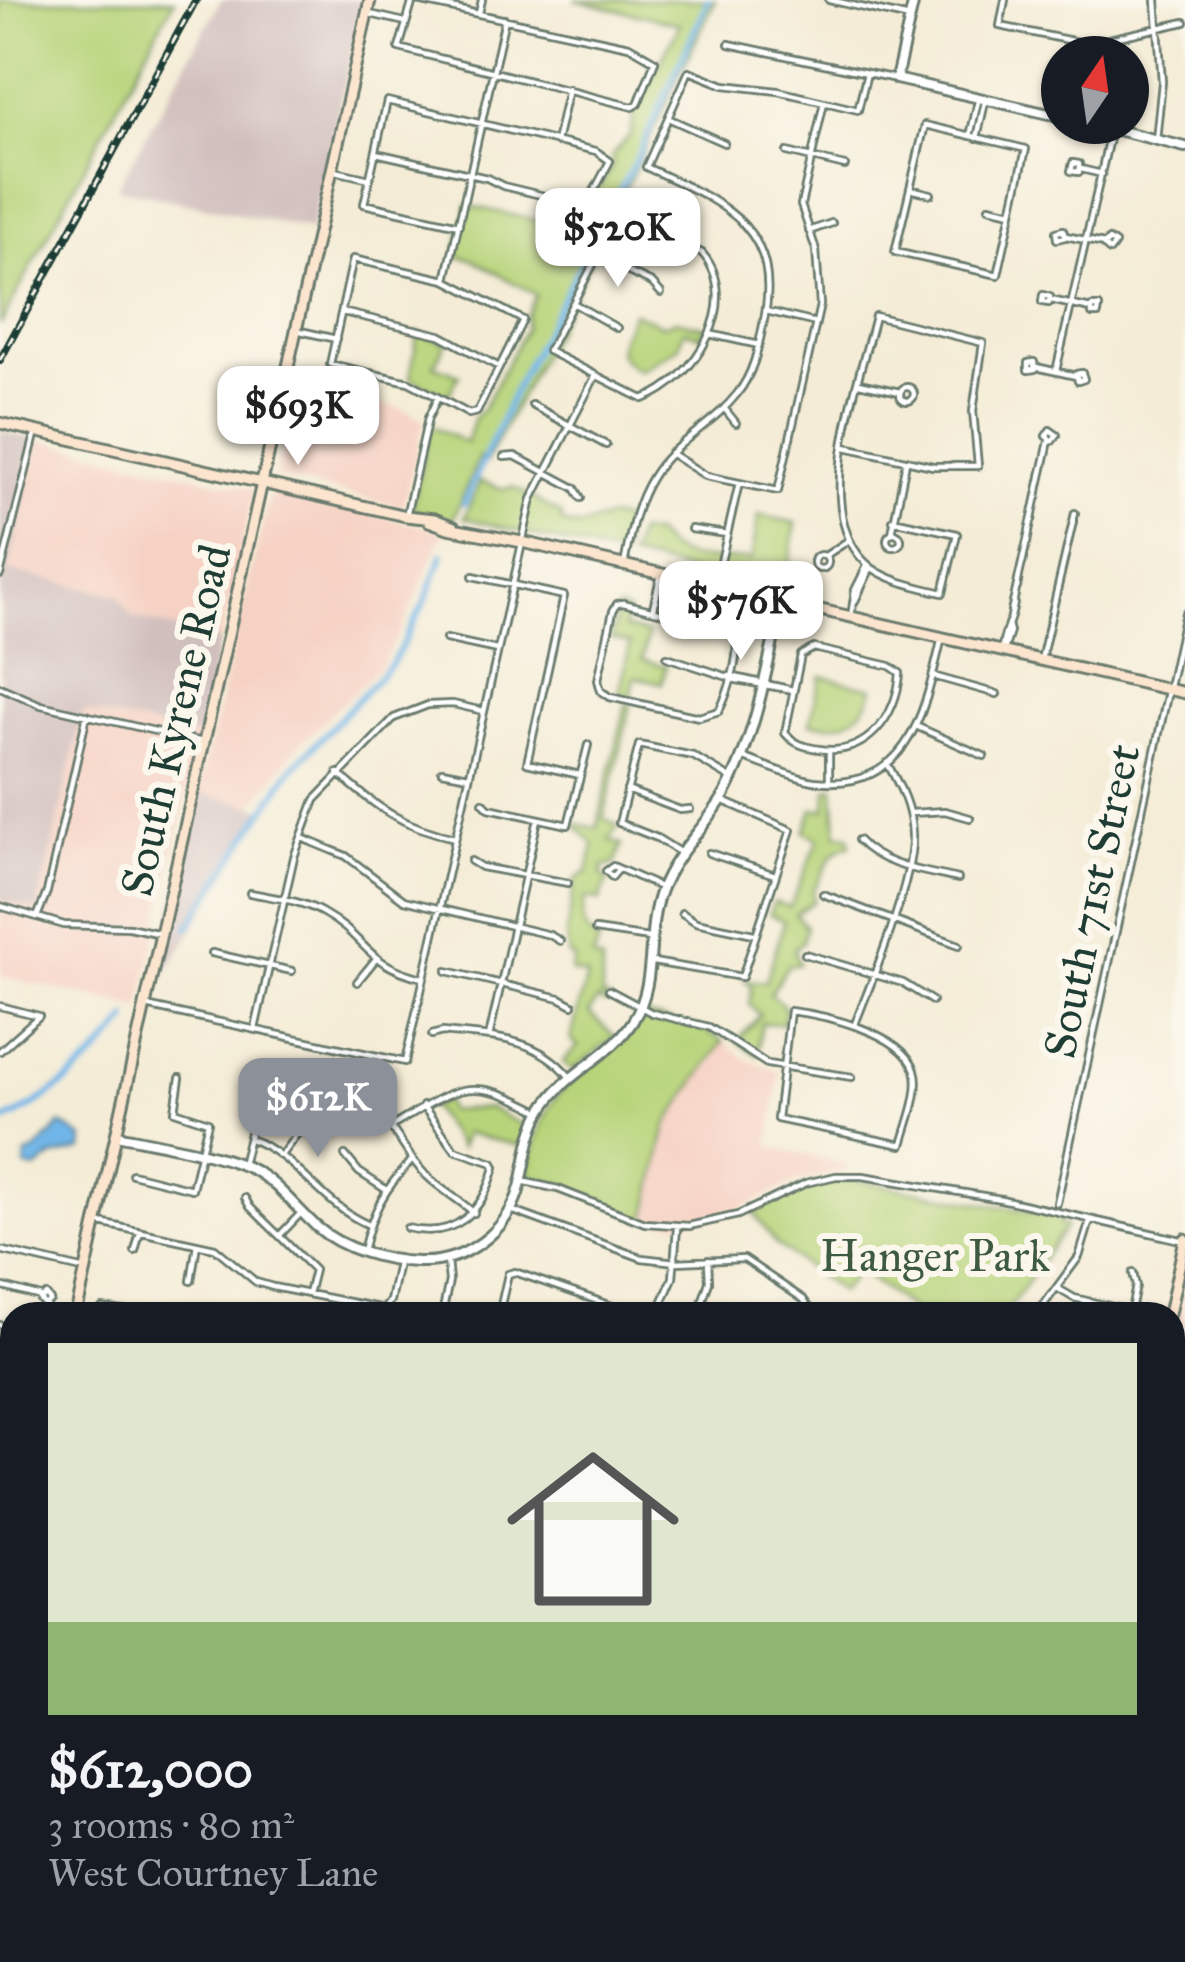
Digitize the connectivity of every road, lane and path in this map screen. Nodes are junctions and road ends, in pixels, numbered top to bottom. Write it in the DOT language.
graph roads {
  1 [pos="370,0"];
  2 [pos="413,0"];
  3 [pos="482,0"];
  4 [pos="829,0"];
  5 [pos="914,0"];
  6 [pos="1005,0"];
  7 [pos="1156,0"];
  8 [pos="479,13"];
  9 [pos="367,14"];
  10 [pos="910,18"];
  11 [pos="505,19"];
  12 [pos="405,22"];
  13 [pos="1185,22"];
  14 [pos="1158,29"];
  15 [pos="729,44"];
  16 [pos="494,70"];
  17 [pos="867,73"];
  18 [pos="896,79"];
  19 [pos="568,89"];
  20 [pos="982,98"];
  21 [pos="824,101"];
  22 [pos="1041,112"];
  23 [pos="668,118"];
  24 [pos="482,123"];
  25 [pos="973,137"];
  26 [pos="1149,138"];
  27 [pos="1156,140"];
  28 [pos="556,142"];
  29 [pos="724,142"];
  30 [pos="1108,144"];
  31 [pos="1185,146"];
  32 [pos="787,152"];
  33 [pos="376,153"];
  34 [pos="811,157"];
  35 [pos="845,166"];
  36 [pos="1081,169"];
  37 [pos="332,170"];
  38 [pos="1102,170"];
  39 [pos="471,174"];
  40 [pos="370,179"];
  41 [pos="910,189"];
  42 [pos="931,194"];
  43 [pos="989,206"];
  44 [pos="1012,212"];
  45 [pos="832,223"];
  46 [pos="459,225"];
  47 [pos="809,231"];
  48 [pos="1066,236"];
  49 [pos="1085,240"];
  50 [pos="1104,244"];
  51 [pos="596,257"];
  52 [pos="446,280"];
  53 [pos="661,293"];
  54 [pos="1051,300"];
  55 [pos="573,303"];
  56 [pos="1070,305"];
  57 [pos="1090,309"];
  58 [pos="766,311"];
  59 [pos="342,312"];
  60 [pos="816,323"];
  61 [pos="617,328"];
  62 [pos="296,330"];
  63 [pos="709,334"];
  64 [pos="336,339"];
  65 [pos="759,345"];
  66 [pos="1036,367"];
  67 [pos="501,368"];
  68 [pos="1056,371"];
  69 [pos="1076,376"];
  70 [pos="595,377"];
  71 [pos="859,383"];
  72 [pos="900,392"];
  73 [pos="438,397"];
  74 [pos="532,405"];
  75 [pos="724,408"];
  76 [pos="0,423"];
  77 [pos="736,424"];
  78 [pos="570,425"];
  79 [pos="36,431"];
  80 [pos="1049,440"];
  81 [pos="606,445"];
  82 [pos="845,447"];
  83 [pos="670,453"];
  84 [pos="504,457"];
  85 [pos="905,462"];
  86 [pos="545,472"];
  87 [pos="739,483"];
  88 [pos="263,484"];
  89 [pos="581,498"];
  90 [pos="1075,513"];
  91 [pos="406,516"];
  92 [pos="893,520"];
  93 [pos="691,529"];
  94 [pos="892,533"];
  95 [pos="727,534"];
  96 [pos="849,540"];
  97 [pos="522,542"];
  98 [pos="825,556"];
  99 [pos="624,565"];
  100 [pos="870,566"];
  101 [pos="662,574"];
  102 [pos="0,575"];
  103 [pos="473,576"];
  104 [pos="512,584"];
  105 [pos="716,586"];
  106 [pos="780,601"];
  107 [pos="653,609"];
  108 [pos="1185,613"];
  109 [pos="851,616"];
  110 [pos="942,638"];
  111 [pos="446,639"];
  112 [pos="497,650"];
  113 [pos="1002,651"];
  114 [pos="667,657"];
  115 [pos="1041,660"];
  116 [pos="730,676"];
  117 [pos="933,676"];
  118 [pos="762,683"];
  119 [pos="0,687"];
  120 [pos="1168,689"];
  121 [pos="793,690"];
  122 [pos="1185,693"];
  123 [pos="997,694"];
  124 [pos="484,711"];
  125 [pos="87,715"];
  126 [pos="918,728"];
  127 [pos="203,742"];
  128 [pos="588,745"];
  129 [pos="829,751"];
  130 [pos="984,756"];
  131 [pos="742,757"];
  132 [pos="887,764"];
  133 [pos="442,770"];
  134 [pos="338,772"];
  135 [pos="580,775"];
  136 [pos="469,776"];
  137 [pos="732,779"];
  138 [pos="829,781"];
  139 [pos="627,790"];
  140 [pos="722,800"];
  141 [pos="483,802"];
  142 [pos="690,809"];
  143 [pos="909,813"];
  144 [pos="970,818"];
  145 [pos="538,819"];
  146 [pos="300,837"];
  147 [pos="455,838"];
  148 [pos="858,840"];
  149 [pos="681,853"];
  150 [pos="709,853"];
  151 [pos="471,861"];
  152 [pos="908,867"];
  153 [pos="617,871"];
  154 [pos="775,875"];
  155 [pos="524,877"];
  156 [pos="958,879"];
  157 [pos="568,884"];
  158 [pos="662,888"];
  159 [pos="250,893"];
  160 [pos="823,894"];
  161 [pos="285,900"];
  162 [pos="0,906"];
  163 [pos="439,910"];
  164 [pos="682,914"];
  165 [pos="37,917"];
  166 [pos="891,921"];
  167 [pos="513,926"];
  168 [pos="596,930"];
  169 [pos="160,934"];
  170 [pos="754,934"];
  171 [pos="653,938"];
  172 [pos="560,941"];
  173 [pos="959,945"];
  174 [pos="212,953"];
  175 [pos="805,953"];
  176 [pos="375,960"];
  177 [pos="653,962"];
  178 [pos="270,966"];
  179 [pos="292,971"];
  180 [pos="447,971"];
  181 [pos="875,973"];
  182 [pos="423,979"];
  183 [pos="357,982"];
  184 [pos="500,983"];
  185 [pos="609,990"];
  186 [pos="932,1001"];
  187 [pos="573,1004"];
  188 [pos="0,1006"];
  189 [pos="146,1006"];
  190 [pos="641,1008"];
  191 [pos="855,1024"];
  192 [pos="255,1029"];
  193 [pos="432,1035"];
  194 [pos="489,1037"];
  195 [pos="0,1051"];
  196 [pos="784,1068"];
  197 [pos="570,1077"];
  198 [pos="852,1077"];
  199 [pos="180,1078"];
  200 [pos="423,1106"];
  201 [pos="541,1112"];
  202 [pos="391,1127"];
  203 [pos="297,1134"];
  204 [pos="116,1137"];
  205 [pos="250,1138"];
  206 [pos="200,1155"];
  207 [pos="281,1155"];
  208 [pos="345,1155"];
  209 [pos="412,1160"];
  210 [pos="242,1165"];
  211 [pos="132,1174"];
  212 [pos="521,1181"];
  213 [pos="385,1190"];
  214 [pos="245,1198"];
  215 [pos="1057,1203"];
  216 [pos="511,1210"];
  217 [pos="302,1212"];
  218 [pos="474,1213"];
  219 [pos="1090,1219"];
  220 [pos="97,1222"];
  221 [pos="369,1225"];
  222 [pos="677,1226"];
  223 [pos="407,1228"];
  224 [pos="140,1232"];
  225 [pos="280,1235"];
  226 [pos="1185,1240"];
  227 [pos="196,1244"];
  228 [pos="0,1250"];
  229 [pos="135,1251"];
  230 [pos="363,1251"];
  231 [pos="399,1259"];
  232 [pos="446,1259"];
  233 [pos="708,1260"];
  234 [pos="676,1262"];
  235 [pos="86,1270"];
  236 [pos="1133,1273"];
  237 [pos="191,1281"];
  238 [pos="0,1286"];
  239 [pos="1058,1288"];
  240 [pos="308,1294"];
  241 [pos="41,1297"];
  242 [pos="79,1302"];
  243 [pos="348,1302"];
  244 [pos="388,1302"];
  245 [pos="445,1302"];
  246 [pos="502,1302"];
  247 [pos="600,1302"];
  248 [pos="664,1302"];
  249 [pos="702,1302"];
  250 [pos="805,1302"];
  251 [pos="1047,1302"];
  252 [pos="1090,1302"];
  253 [pos="1132,1302"];
  254 [pos="1172,1302"];
  1 -- 9 [label="main road, South Kyrene Road"];
  2 -- 8 [label="street"];
  2 -- 12 [label="street"];
  3 -- 8 [label="street"];
  4 -- 10 [label="street"];
  5 -- 10 [label="street"];
  6 -- 14 [label="street"];
  7 -- 14 [label="street"];
  8 -- 11 [label="street"];
  9 -- 12 [label="street"];
  9 -- 37 [label="main road, South Kyrene Road"];
  10 -- 18 [label="street"];
  11 -- 16 [label="street"];
  11 -- 19 [label="street"];
  12 -- 16 [label="street"];
  13 -- 14 [label="street"];
  14 -- 27 [label="street"];
  15 -- 17 [label="street"];
  16 -- 19 [label="street"];
  16 -- 24 [label="street"];
  17 -- 18 [label="street"];
  17 -- 21 [label="street"];
  18 -- 20 [label="street"];
  19 -- 28 [label="street"];
  20 -- 22 [label="street"];
  20 -- 25 [label="street"];
  21 -- 23 [label="street"];
  21 -- 34 [label="street"];
  23 -- 29 [label="street"];
  23 -- 58 [label="street"];
  24 -- 28 [label="street"];
  24 -- 33 [label="street"];
  24 -- 39 [label="street"];
  25 -- 41 [label="street"];
  25 -- 44 [label="street"];
  26 -- 27 [label="street"];
  27 -- 31 [label="street"];
  28 -- 39 [label="street"];
  30 -- 38 [label="street"];
  32 -- 34 [label="street"];
  33 -- 39 [label="street"];
  33 -- 40 [label="street"];
  34 -- 35 [label="street"];
  34 -- 47 [label="street"];
  36 -- 38 [label="street"];
  37 -- 40 [label="street"];
  37 -- 62 [label="main road, South Kyrene Road"];
  38 -- 49 [label="street"];
  39 -- 46 [label="street"];
  40 -- 46 [label="street"];
  41 -- 42 [label="street"];
  41 -- 44 [label="street"];
  43 -- 44 [label="street"];
  45 -- 47 [label="street"];
  46 -- 52 [label="street"];
  47 -- 60 [label="street"];
  48 -- 49 [label="street"];
  49 -- 50 [label="street"];
  49 -- 56 [label="street"];
  51 -- 53 [label="street"];
  51 -- 55 [label="street"];
  51 -- 63 [label="street"];
  52 -- 59 [label="street"];
  52 -- 67 [label="street"];
  54 -- 56 [label="street"];
  55 -- 61 [label="street"];
  55 -- 70 [label="street"];
  56 -- 57 [label="street"];
  56 -- 68 [label="street"];
  58 -- 60 [label="street"];
  58 -- 65 [label="street"];
  59 -- 64 [label="street"];
  59 -- 67 [label="street"];
  60 -- 87 [label="street"];
  62 -- 64 [label="street"];
  62 -- 88 [label="main road, South Kyrene Road"];
  63 -- 65 [label="street"];
  63 -- 70 [label="street"];
  64 -- 73 [label="street"];
  65 -- 75 [label="street"];
  66 -- 68 [label="street"];
  67 -- 73 [label="street"];
  68 -- 69 [label="street"];
  70 -- 78 [label="street"];
  71 -- 72 [label="street"];
  71 -- 82 [label="street"];
  71 -- 85 [label="street"];
  73 -- 91 [label="street"];
  74 -- 78 [label="street"];
  75 -- 77 [label="street"];
  75 -- 83 [label="street"];
  76 -- 79 [label="main road"];
  78 -- 81 [label="street"];
  78 -- 86 [label="street"];
  79 -- 88 [label="main road"];
  79 -- 102 [label="street"];
  80 -- 113 [label="street"];
  82 -- 85 [label="street"];
  82 -- 96 [label="street"];
  83 -- 87 [label="street"];
  83 -- 99 [label="street"];
  84 -- 86 [label="street"];
  85 -- 92 [label="street"];
  86 -- 89 [label="street"];
  86 -- 97 [label="street"];
  87 -- 95 [label="street"];
  88 -- 91 [label="main road"];
  88 -- 127 [label="main road, South Kyrene Road"];
  90 -- 115 [label="street"];
  91 -- 97 [label="main road"];
  92 -- 94 [label="street"];
  92 -- 100 [label="street"];
  93 -- 95 [label="street"];
  95 -- 105 [label="street"];
  96 -- 98 [label="street"];
  96 -- 100 [label="street"];
  97 -- 99 [label="main road"];
  97 -- 104 [label="street"];
  99 -- 101 [label="main road"];
  100 -- 109 [label="street"];
  101 -- 105 [label="main road"];
  101 -- 107 [label="street"];
  103 -- 104 [label="street"];
  104 -- 112 [label="street"];
  104 -- 135 [label="street"];
  105 -- 106 [label="main road"];
  106 -- 109 [label="main road"];
  106 -- 118 [label="street"];
  107 -- 116 [label="street"];
  107 -- 116 [label="street"];
  108 -- 120 [label="street, South 71st Street"];
  109 -- 110 [label="main road"];
  110 -- 113 [label="main road"];
  110 -- 117 [label="street"];
  111 -- 112 [label="street"];
  112 -- 124 [label="street"];
  113 -- 115 [label="main road"];
  114 -- 116 [label="street"];
  115 -- 120 [label="main road"];
  116 -- 118 [label="street"];
  117 -- 123 [label="street"];
  117 -- 126 [label="street"];
  118 -- 121 [label="street"];
  118 -- 131 [label="street"];
  119 -- 125 [label="street"];
  120 -- 122 [label="main road"];
  120 -- 215 [label="street, South 71st Street"];
  121 -- 129 [label="street"];
  121 -- 129 [label="street"];
  124 -- 134 [label="street"];
  124 -- 136 [label="street"];
  125 -- 127 [label="street"];
  125 -- 165 [label="street"];
  126 -- 130 [label="street"];
  126 -- 132 [label="street"];
  127 -- 169 [label="main road, South Kyrene Road"];
  128 -- 135 [label="street"];
  129 -- 138 [label="street"];
  131 -- 137 [label="street"];
  131 -- 138 [label="street"];
  132 -- 138 [label="street"];
  132 -- 143 [label="street"];
  133 -- 136 [label="street"];
  134 -- 146 [label="street"];
  134 -- 147 [label="street"];
  135 -- 145 [label="street"];
  136 -- 147 [label="street"];
  137 -- 139 [label="street"];
  137 -- 140 [label="street"];
  139 -- 142 [label="street"];
  139 -- 149 [label="street"];
  140 -- 149 [label="street"];
  140 -- 154 [label="street"];
  141 -- 145 [label="street"];
  143 -- 144 [label="street"];
  143 -- 152 [label="street"];
  145 -- 155 [label="street"];
  146 -- 161 [label="street"];
  146 -- 163 [label="street"];
  147 -- 163 [label="street"];
  148 -- 152 [label="street"];
  149 -- 158 [label="street"];
  150 -- 154 [label="street"];
  151 -- 155 [label="street"];
  152 -- 156 [label="street"];
  152 -- 166 [label="street"];
  153 -- 158 [label="street"];
  154 -- 170 [label="street"];
  155 -- 157 [label="street"];
  155 -- 167 [label="street"];
  158 -- 171 [label="street"];
  159 -- 161 [label="street"];
  160 -- 166 [label="street"];
  161 -- 176 [label="street"];
  161 -- 178 [label="street"];
  162 -- 165 [label="street"];
  163 -- 167 [label="street"];
  163 -- 182 [label="street"];
  164 -- 170 [label="street"];
  165 -- 169 [label="street"];
  166 -- 173 [label="street"];
  166 -- 181 [label="street"];
  167 -- 172 [label="street"];
  167 -- 184 [label="street"];
  168 -- 171 [label="street"];
  169 -- 189 [label="main road, South Kyrene Road"];
  170 -- 177 [label="street"];
  171 -- 177 [label="street"];
  174 -- 178 [label="street"];
  175 -- 181 [label="street"];
  176 -- 182 [label="street"];
  176 -- 183 [label="street"];
  177 -- 190 [label="street"];
  178 -- 179 [label="street"];
  178 -- 192 [label="street"];
  180 -- 184 [label="street"];
  181 -- 186 [label="street"];
  181 -- 191 [label="street"];
  182 -- 192 [label="street"];
  184 -- 187 [label="street"];
  184 -- 194 [label="street"];
  185 -- 190 [label="street"];
  188 -- 195 [label="street"];
  189 -- 192 [label="street"];
  189 -- 204 [label="main road, South Kyrene Road"];
  190 -- 196 [label="street"];
  190 -- 197 [label="street"];
  191 -- 196 [label="street"];
  191 -- 196 [label="street"];
  193 -- 194 [label="street"];
  194 -- 197 [label="street"];
  196 -- 198 [label="street"];
  197 -- 201 [label="street"];
  199 -- 206 [label="street"];
  200 -- 201 [label="street"];
  200 -- 202 [label="street"];
  200 -- 218 [label="street"];
  201 -- 212 [label="street"];
  202 -- 205 [label="street"];
  202 -- 209 [label="street"];
  203 -- 207 [label="street"];
  204 -- 206 [label="street"];
  204 -- 220 [label="main road, South Kyrene Road"];
  205 -- 207 [label="street"];
  205 -- 210 [label="street"];
  206 -- 210 [label="street"];
  206 -- 211 [label="street"];
  207 -- 221 [label="street"];
  208 -- 213 [label="street"];
  209 -- 213 [label="street"];
  209 -- 218 [label="street"];
  210 -- 217 [label="street"];
  212 -- 216 [label="street"];
  212 -- 222 [label="street"];
  213 -- 221 [label="street"];
  214 -- 225 [label="street"];
  216 -- 232 [label="street"];
  216 -- 234 [label="street"];
  217 -- 225 [label="street"];
  217 -- 230 [label="street"];
  218 -- 223 [label="street"];
  219 -- 222 [label="street"];
  219 -- 226 [label="street"];
  219 -- 239 [label="street"];
  220 -- 224 [label="street"];
  220 -- 235 [label="main road, South Kyrene Road"];
  221 -- 230 [label="street"];
  222 -- 234 [label="street"];
  224 -- 227 [label="street"];
  224 -- 229 [label="street"];
  225 -- 240 [label="street"];
  226 -- 254 [label="main road"];
  227 -- 237 [label="street"];
  227 -- 240 [label="street"];
  228 -- 235 [label="street"];
  230 -- 231 [label="street"];
  231 -- 232 [label="street"];
  231 -- 244 [label="street"];
  232 -- 245 [label="street"];
  233 -- 234 [label="street"];
  233 -- 249 [label="street"];
  233 -- 250 [label="street"];
  234 -- 248 [label="street"];
  235 -- 242 [label="main road, South Kyrene Road"];
  236 -- 253 [label="street"];
  238 -- 241 [label="street"];
  239 -- 251 [label="street"];
  239 -- 252 [label="street"];
  240 -- 243 [label="street"];
  246 -- 247 [label="street"];
}
